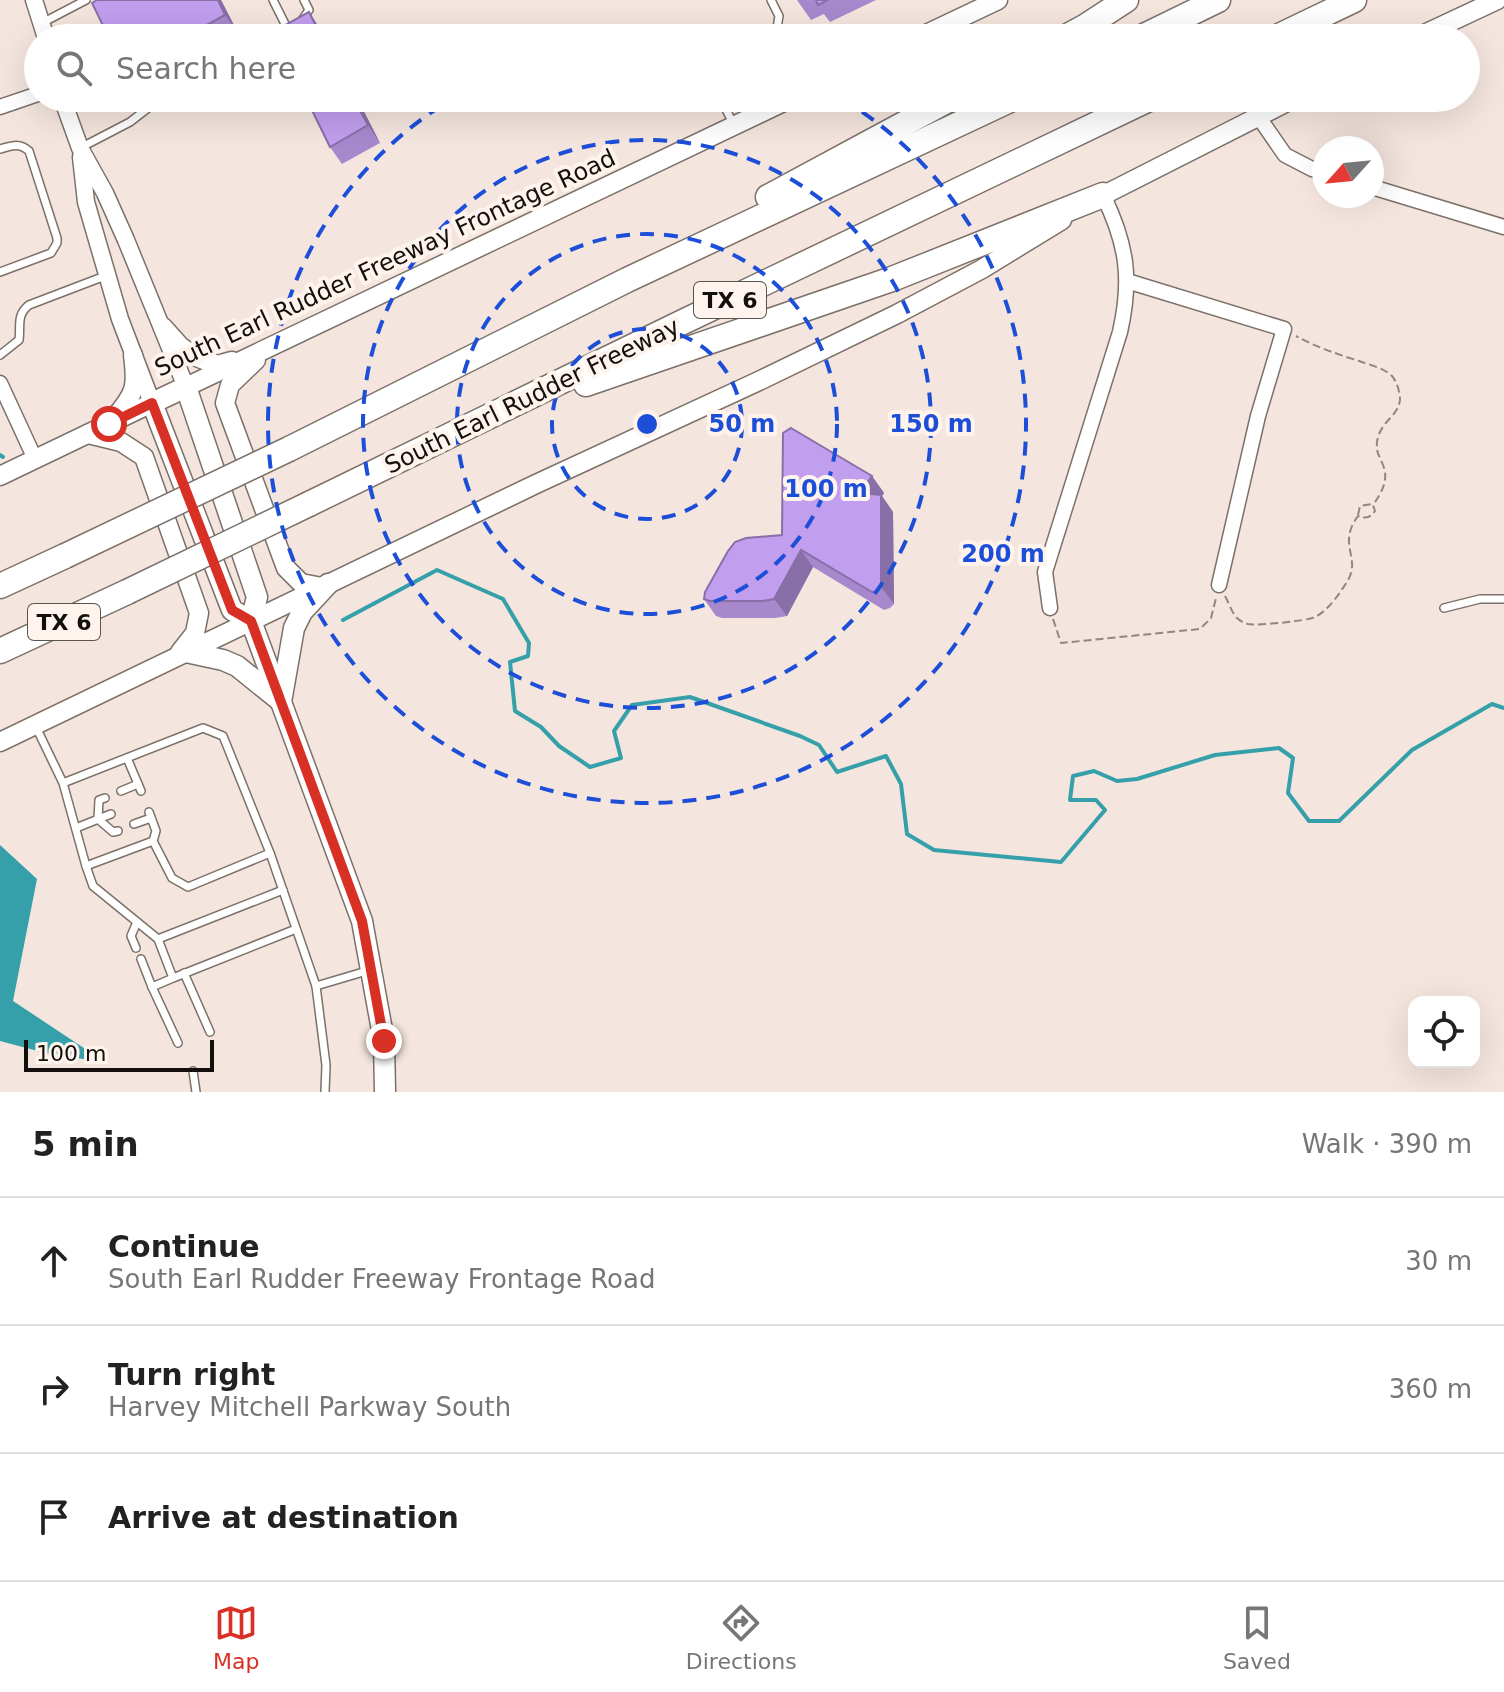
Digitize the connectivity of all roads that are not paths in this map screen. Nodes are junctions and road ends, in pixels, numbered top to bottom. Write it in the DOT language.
graph roads {
  1 [pos="34,0"];
  2 [pos="86,0"];
  3 [pos="273,0"];
  4 [pos="304,0"];
  5 [pos="771,0"];
  6 [pos="1126,0"];
  7 [pos="1218,0"];
  8 [pos="1354,0"];
  9 [pos="1497,0"];
  10 [pos="987,2"];
  11 [pos="42,24"];
  12 [pos="52,24"];
  13 [pos="285,24"];
  14 [pos="296,24"];
  15 [pos="778,24"];
  16 [pos="945,24"];
  17 [pos="1089,24"];
  18 [pos="1169,24"];
  19 [pos="1304,24"];
  20 [pos="1446,24"];
  21 [pos="24,99"];
  22 [pos="0,107"];
  23 [pos="67,112"];
  24 [pos="143,112"];
  25 [pos="727,112"];
  26 [pos="763,112"];
  27 [pos="926,112"];
  28 [pos="984,112"];
  29 [pos="1122,112"];
  30 [pos="1266,112"];
  31 [pos="1258,116"];
  32 [pos="734,126"];
  33 [pos="80,148"];
  34 [pos="0,149"];
  35 [pos="1312,169"];
  36 [pos="1384,191"];
  37 [pos="1103,195"];
  38 [pos="1504,227"];
  39 [pos="0,272"];
  40 [pos="108,275"];
  41 [pos="627,280"];
  42 [pos="1127,281"];
  43 [pos="163,327"];
  44 [pos="270,347"];
  45 [pos="0,355"];
  46 [pos="133,355"];
  47 [pos="250,356"];
  48 [pos="0,383"];
  49 [pos="186,387"];
  50 [pos="152,403"];
  51 [pos="486,418"];
  52 [pos="109,424"];
  53 [pos="88,434"];
  54 [pos="35,459"];
  55 [pos="0,476"];
  56 [pos="325,585"];
  57 [pos="1219,585"];
  58 [pos="0,586"];
  59 [pos="1504,599"];
  60 [pos="1050,608"];
  61 [pos="1444,608"];
  62 [pos="251,621"];
  63 [pos="0,651"];
  64 [pos="181,654"];
  65 [pos="281,702"];
  66 [pos="35,725"];
  67 [pos="0,742"];
  68 [pos="127,758"];
  69 [pos="63,783"];
  70 [pos="121,791"];
  71 [pos="105,798"];
  72 [pos="111,814"];
  73 [pos="98,819"];
  74 [pos="134,824"];
  75 [pos="76,828"];
  76 [pos="118,831"];
  77 [pos="153,841"];
  78 [pos="270,853"];
  79 [pos="86,866"];
  80 [pos="283,890"];
  81 [pos="137,922"];
  82 [pos="296,929"];
  83 [pos="158,939"];
  84 [pos="136,948"];
  85 [pos="141,959"];
  86 [pos="372,970"];
  87 [pos="184,973"];
  88 [pos="173,978"];
  89 [pos="316,986"];
  90 [pos="152,987"];
  91 [pos="210,1032"];
  92 [pos="178,1043"];
  93 [pos="193,1071"];
  94 [pos="196,1092"];
  95 [pos="325,1092"];
  96 [pos="385,1092"];
  1 -- 11 [label="street"];
  2 -- 12 [label="lane"];
  3 -- 13 [label="lane"];
  4 -- 14 [label="lane"];
  5 -- 15 [label="lane"];
  6 -- 17 [label="highway"];
  7 -- 18 [label="highway"];
  8 -- 19 [label="highway"];
  9 -- 20 [label="main road"];
  10 -- 16 [label="main road"];
  21 -- 22 [label="street"];
  23 -- 33 [label="street"];
  24 -- 33 [label="lane"];
  25 -- 32 [label="lane"];
  26 -- 32 [label="main road, South Earl Rudder Freeway Frontage Road"];
  27 -- 41 [label="highway"];
  28 -- 41 [label="highway, TX 6"];
  29 -- 51 [label="highway, South Earl Rudder Freeway / TX 6"];
  30 -- 31 [label="main road"];
  31 -- 35 [label="street"];
  31 -- 37 [label="main road"];
  32 -- 44 [label="main road, South Earl Rudder Freeway Frontage Road"];
  33 -- 40 [label="street"];
  33 -- 43 [label="street"];
  34 -- 39 [label="lane"];
  36 -- 38 [label="street"];
  37 -- 42 [label="street"];
  37 -- 51 [label="highway"];
  37 -- 56 [label="main road"];
  40 -- 45 [label="lane"];
  40 -- 46 [label="street"];
  41 -- 58 [label="highway, TX 6, bridge"];
  42 -- 57 [label="street"];
  42 -- 60 [label="street"];
  43 -- 47 [label="main road"];
  43 -- 49 [label="street"];
  44 -- 47 [label="main road, South Earl Rudder Freeway Frontage Road"];
  44 -- 56 [label="main road"];
  46 -- 50 [label="street"];
  46 -- 52 [label="main road"];
  47 -- 49 [label="main road, South Earl Rudder Freeway Frontage Road"];
  48 -- 54 [label="street"];
  49 -- 50 [label="main road, South Earl Rudder Freeway Frontage Road"];
  49 -- 62 [label="main road"];
  50 -- 52 [label="main road, South Earl Rudder Freeway Frontage Road"];
  50 -- 62 [label="main road"];
  51 -- 63 [label="highway, South Earl Rudder Freeway / TX 6, bridge"];
  52 -- 53 [label="main road, South Earl Rudder Freeway Frontage Road"];
  53 -- 54 [label="main road, South Earl Rudder Freeway Frontage Road"];
  53 -- 64 [label="main road"];
  54 -- 55 [label="main road, South Earl Rudder Freeway Frontage Road"];
  56 -- 62 [label="main road"];
  56 -- 65 [label="main road"];
  59 -- 61 [label="lane"];
  62 -- 64 [label="main road"];
  62 -- 65 [label="main road"];
  64 -- 65 [label="main road"];
  64 -- 66 [label="main road"];
  65 -- 86 [label="main road"];
  66 -- 67 [label="main road"];
  66 -- 69 [label="lane"];
  68 -- 69 [label="lane"];
  68 -- 70 [label="lane"];
  68 -- 78 [label="lane"];
  69 -- 75 [label="lane"];
  71 -- 73 [label="lane"];
  72 -- 73 [label="lane"];
  73 -- 75 [label="lane"];
  73 -- 76 [label="lane"];
  74 -- 77 [label="lane"];
  75 -- 79 [label="lane"];
  77 -- 78 [label="lane"];
  77 -- 79 [label="lane"];
  78 -- 80 [label="lane"];
  79 -- 81 [label="lane"];
  80 -- 82 [label="lane"];
  80 -- 83 [label="lane"];
  81 -- 83 [label="lane"];
  81 -- 84 [label="lane"];
  82 -- 87 [label="lane"];
  82 -- 89 [label="lane"];
  83 -- 88 [label="lane"];
  85 -- 90 [label="lane"];
  86 -- 89 [label="lane"];
  86 -- 96 [label="main road"];
  87 -- 88 [label="lane"];
  87 -- 91 [label="lane"];
  88 -- 90 [label="lane"];
  89 -- 95 [label="lane"];
  90 -- 92 [label="lane"];
  93 -- 94 [label="lane"];
}
